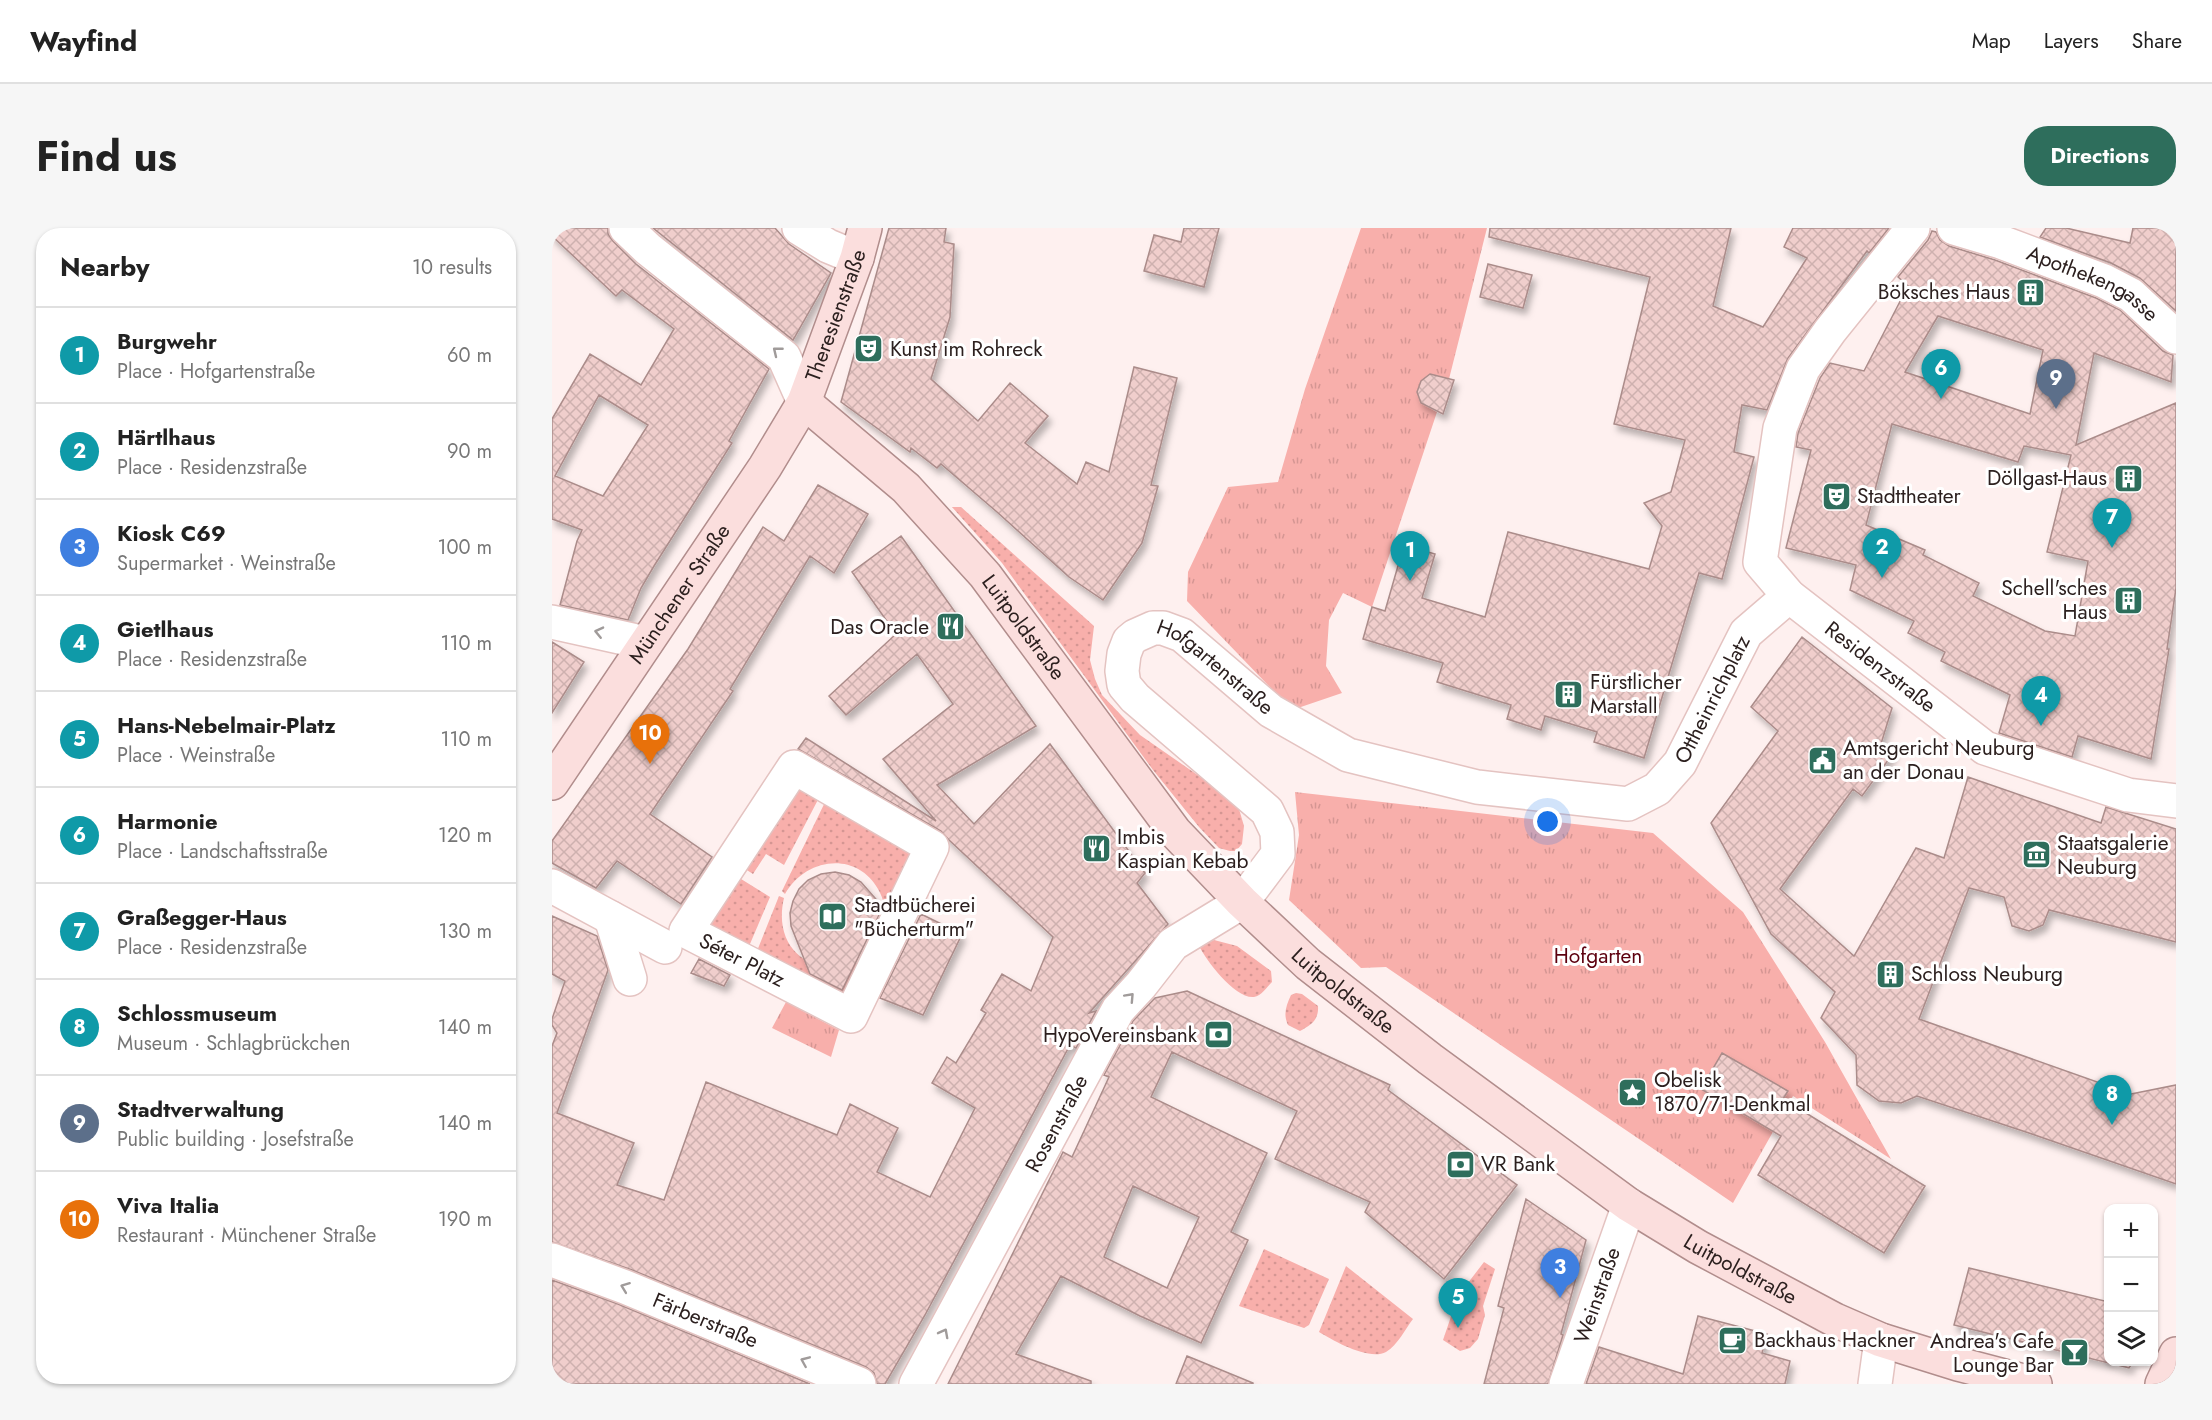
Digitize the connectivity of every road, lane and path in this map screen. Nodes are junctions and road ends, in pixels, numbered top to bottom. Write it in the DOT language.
graph roads {
  1 [pos="626,228"];
  2 [pos="800,228"];
  3 [pos="1913,228"];
  4 [pos="1954,228"];
  5 [pos="2002,235"];
  6 [pos="861,243"];
  7 [pos="2176,337"];
  8 [pos="804,402"];
  9 [pos="1789,596"];
  10 [pos="552,622"];
  11 [pos="646,643"];
  12 [pos="552,783"];
  13 [pos="2176,801"];
  14 [pos="1628,804"];
  15 [pos="932,847"];
  16 [pos="552,886"];
  17 [pos="1242,902"];
  18 [pos="611,918"];
  19 [pos="665,947"];
  20 [pos="630,979"];
  21 [pos="1629,1204"];
  22 [pos="552,1260"];
  23 [pos="1881,1340"];
  24 [pos="2176,1354"];
  25 [pos="859,1384"];
  26 [pos="916,1384"];
  27 [pos="1566,1384"];
  28 [pos="1875,1384"];
  29 [pos="2035,1384"];
  30 [pos="2162,1384"];
  8 -- 1 [label="street, one-way"];
  2 -- 6 [label="street"];
  3 -- 9 [label="street"];
  4 -- 5 [label="street, Apothekengasse"];
  5 -- 7 [label="street, Apothekengasse"];
  6 -- 8 [label="main road, Theresienstraße"];
  8 -- 11 [label="main road, Münchener Straße"];
  8 -- 17 [label="main road, Luitpoldstraße"];
  9 -- 13 [label="street, Residenzstraße"];
  9 -- 14 [label="street, Ottheinrichplatz"];
  11 -- 10 [label="street, one-way"];
  11 -- 12 [label="main road, Münchener Straße"];
  14 -- 17 [label="street, Hofgartenstraße"];
  15 -- 15 [label="street, Séter Platz"];
  16 -- 18 [label="street"];
  17 -- 21 [label="main road, Luitpoldstraße"];
  26 -- 17 [label="street, Rosenstraße, one-way"];
  18 -- 19 [label="street"];
  18 -- 20 [label="street"];
  21 -- 23 [label="main road, Luitpoldstraße"];
  21 -- 27 [label="street, Weinstraße"];
  25 -- 22 [label="street, Färberstraße, one-way"];
  23 -- 28 [label="street"];
  23 -- 29 [label="main road, Luitpoldstraße"];
  24 -- 30 [label="main road"];
}
